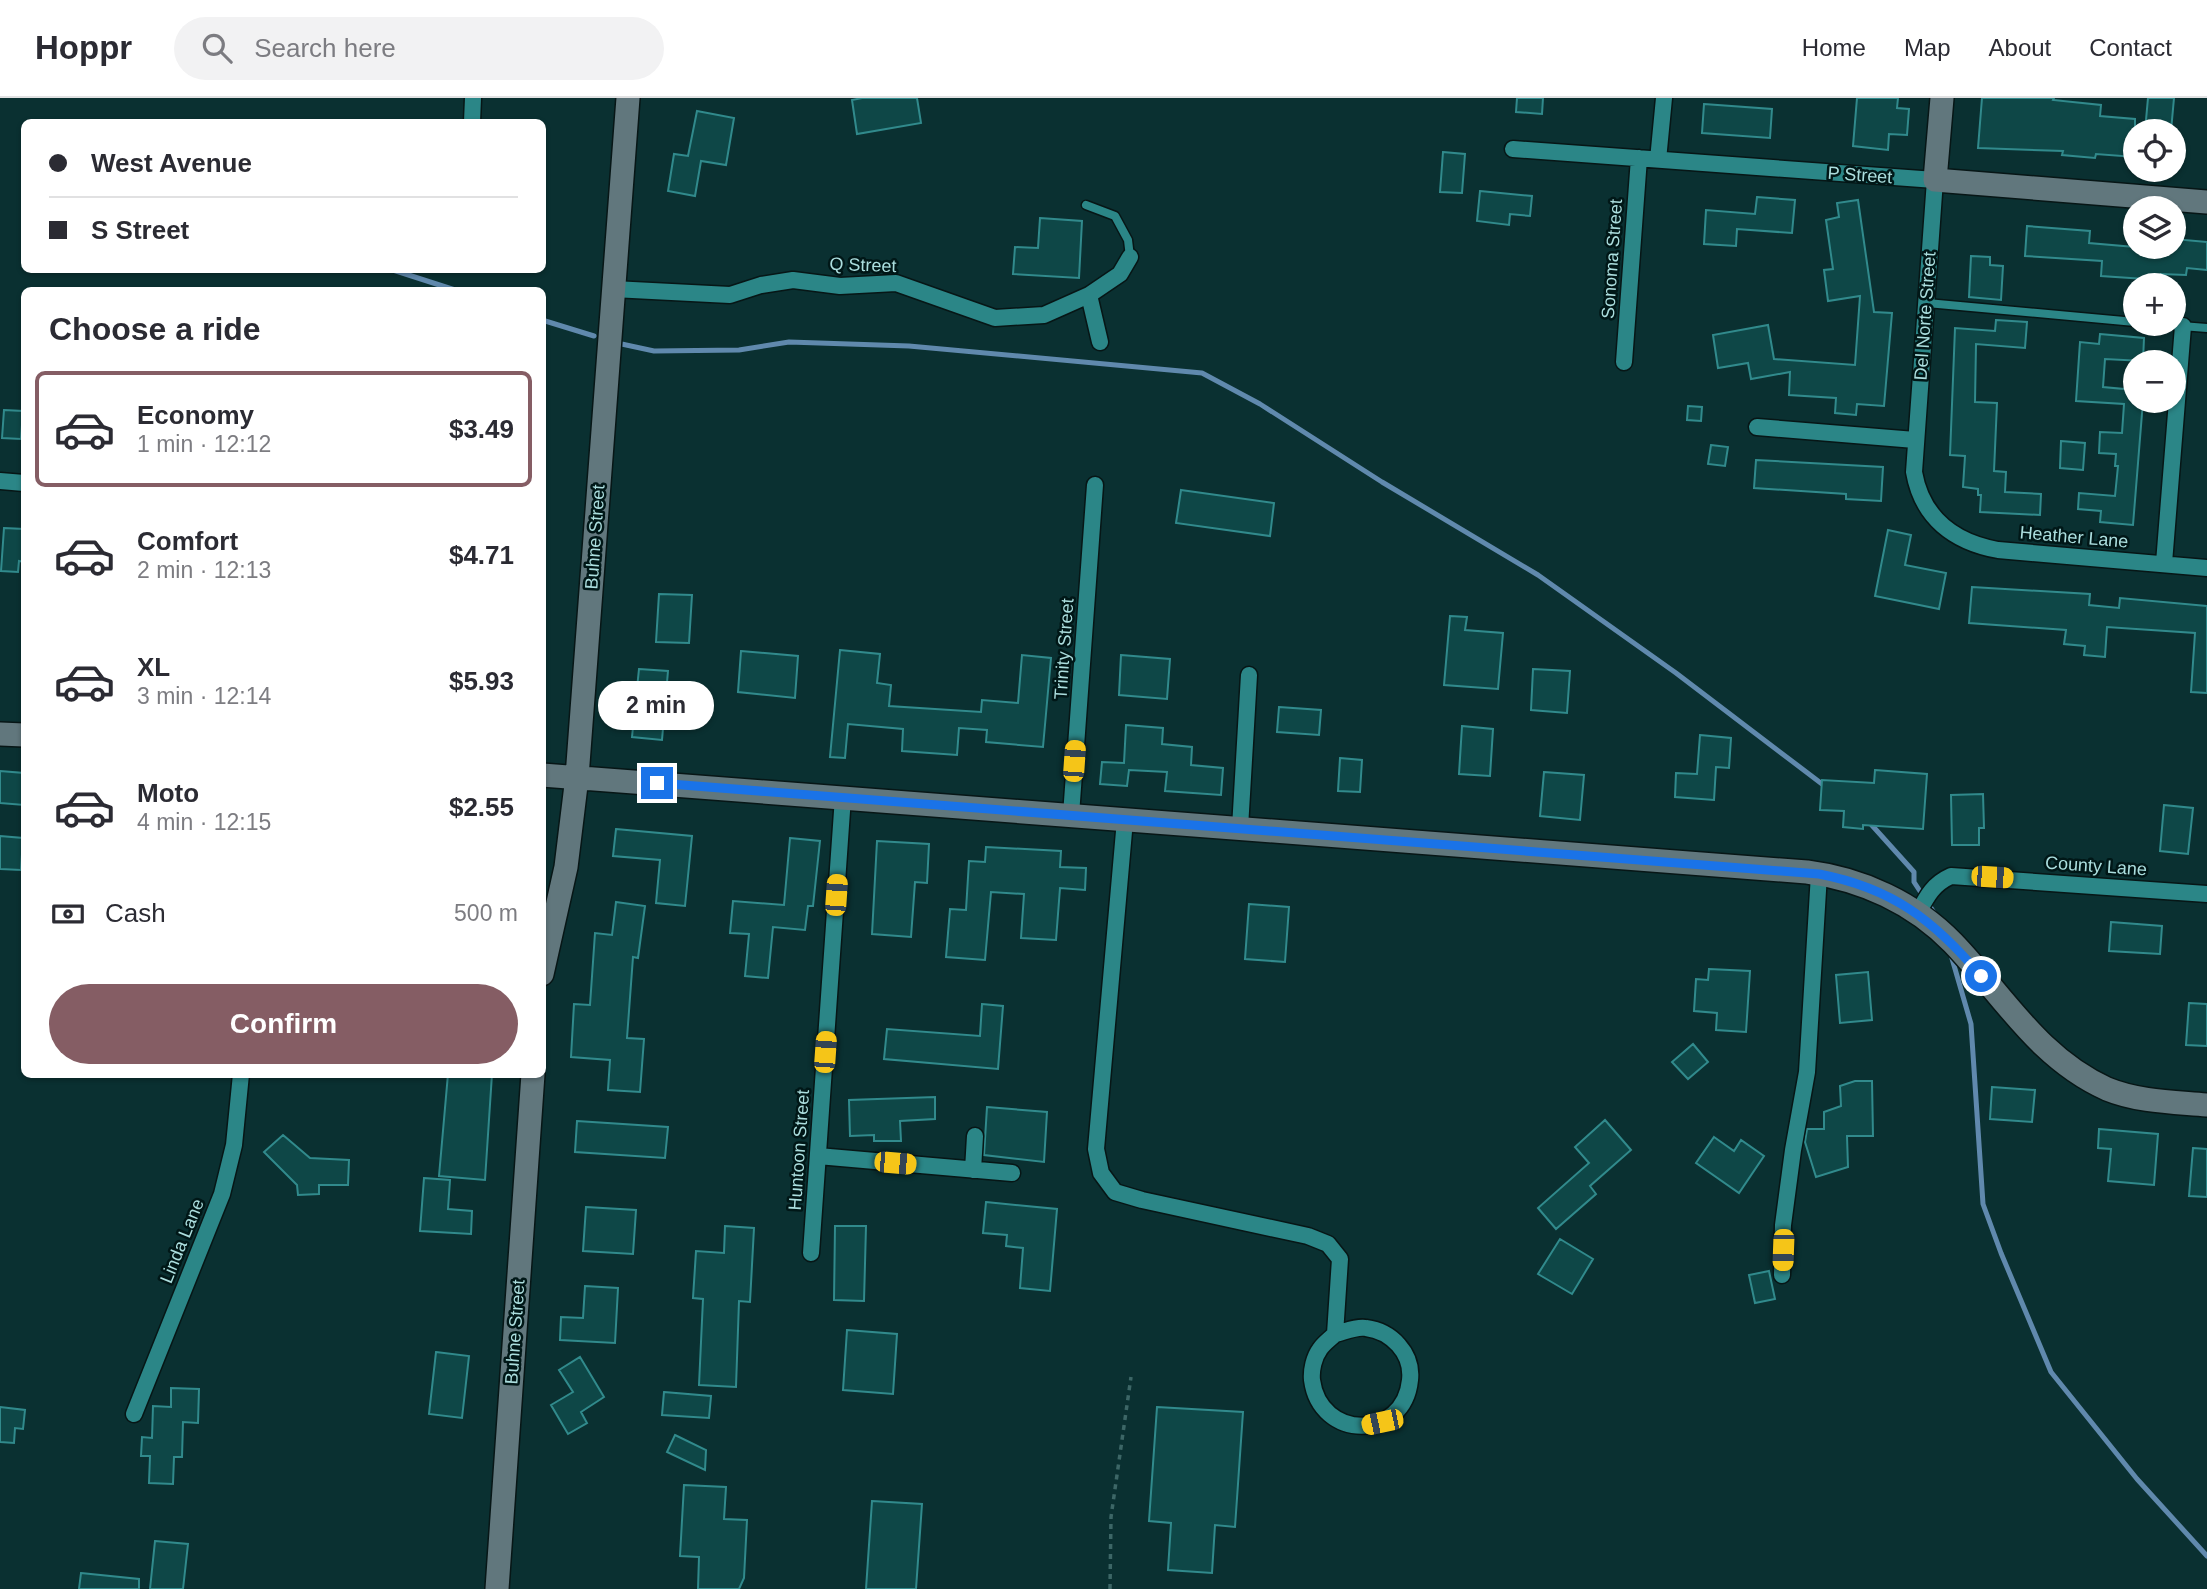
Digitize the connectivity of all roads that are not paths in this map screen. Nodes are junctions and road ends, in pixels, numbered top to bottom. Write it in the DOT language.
graph roads {
  1 [pos="474,98"];
  2 [pos="628,98"];
  3 [pos="1664,98"];
  4 [pos="1942,98"];
  5 [pos="472,119"];
  6 [pos="1513,149"];
  7 [pos="1639,158"];
  8 [pos="1658,160"];
  9 [pos="1935,180"];
  10 [pos="2207,202"];
  11 [pos="1086,205"];
  12 [pos="1130,257"];
  13 [pos="613,289"];
  14 [pos="1089,295"];
  15 [pos="1927,303"];
  16 [pos="2123,321"];
  17 [pos="2186,326"];
  18 [pos="2207,328"];
  19 [pos="2182,336"];
  20 [pos="1100,342"];
  21 [pos="1624,362"];
  22 [pos="1757,427"];
  23 [pos="1915,440"];
  24 [pos="0,481"];
  25 [pos="21,483"];
  26 [pos="1095,485"];
  27 [pos="1943,526"];
  28 [pos="2164,563"];
  29 [pos="2207,568"];
  30 [pos="1249,675"];
  31 [pos="0,734"];
  32 [pos="21,735"];
  33 [pos="546,775"];
  34 [pos="577,777"];
  35 [pos="843,797"];
  36 [pos="1071,815"];
  37 [pos="1125,820"];
  38 [pos="1240,828"];
  39 [pos="1819,874"];
  40 [pos="2207,894"];
  41 [pos="1918,913"];
  42 [pos="546,956"];
  43 [pos="241,1078"];
  44 [pos="533,1078"];
  45 [pos="2207,1105"];
  46 [pos="975,1136"];
  47 [pos="818,1156"];
  48 [pos="973,1170"];
  49 [pos="1012,1173"];
  50 [pos="811,1253"];
  51 [pos="1782,1275"];
  52 [pos="1335,1334"];
  53 [pos="134,1415"];
  54 [pos="497,1589"];
  1 -- 5 [label="street"];
  2 -- 13 [label="main road, Buhne Street"];
  3 -- 8 [label="street"];
  4 -- 9 [label="main road, Del Norte Street"];
  6 -- 7 [label="street, P Street"];
  7 -- 8 [label="street, P Street"];
  7 -- 21 [label="street, Sonoma Street"];
  8 -- 9 [label="street, P Street"];
  9 -- 10 [label="main road, P Street"];
  9 -- 15 [label="street, Del Norte Street"];
  11 -- 12 [label="lane"];
  12 -- 14 [label="street, Q Street"];
  13 -- 14 [label="street, Q Street"];
  13 -- 34 [label="main road, Buhne Street"];
  14 -- 20 [label="street"];
  15 -- 16 [label="lane"];
  15 -- 23 [label="street, Del Norte Street"];
  17 -- 18 [label="lane"];
  19 -- 28 [label="street"];
  22 -- 23 [label="street"];
  23 -- 27 [label="street, Del Norte Street"];
  24 -- 25 [label="street"];
  26 -- 36 [label="street, Trinity Street"];
  27 -- 28 [label="street, Heather Lane"];
  28 -- 29 [label="street, Heather Lane"];
  30 -- 38 [label="street"];
  31 -- 32 [label="main road"];
  33 -- 34 [label="main road"];
  34 -- 35 [label="main road"];
  34 -- 42 [label="main road, Buhne Street"];
  35 -- 36 [label="main road"];
  35 -- 47 [label="street, Huntoon Street"];
  36 -- 37 [label="main road"];
  37 -- 38 [label="main road"];
  37 -- 52 [label="street"];
  38 -- 39 [label="main road"];
  39 -- 41 [label="main road"];
  39 -- 51 [label="street"];
  40 -- 41 [label="street, County Lane"];
  41 -- 45 [label="main road"];
  43 -- 53 [label="street, Linda Lane"];
  44 -- 54 [label="main road, Buhne Street"];
  46 -- 48 [label="street"];
  47 -- 48 [label="street"];
  47 -- 50 [label="street, Huntoon Street"];
  48 -- 49 [label="street"];
  52 -- 52 [label="street"];
}
